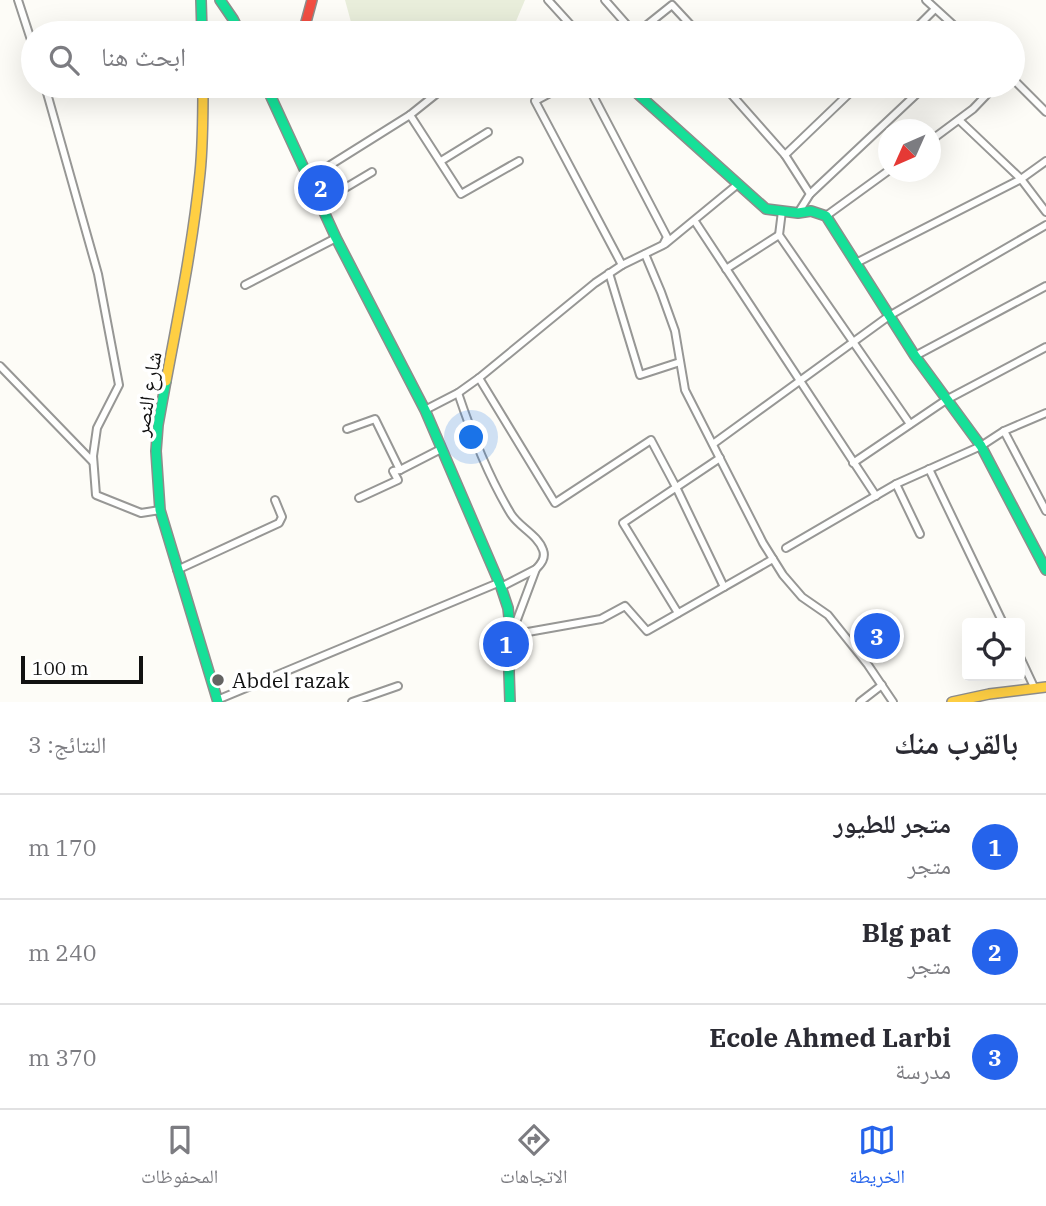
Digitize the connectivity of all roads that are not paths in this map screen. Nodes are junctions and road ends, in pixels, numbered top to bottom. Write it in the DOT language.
graph roads {
  1 [pos="18,0"];
  2 [pos="201,0"];
  3 [pos="220,0"];
  4 [pos="312,0"];
  5 [pos="548,0"];
  6 [pos="605,0"];
  7 [pos="926,0"];
  8 [pos="674,2"];
  9 [pos="935,9"];
  10 [pos="25,21"];
  11 [pos="202,21"];
  12 [pos="234,21"];
  13 [pos="306,21"];
  14 [pos="567,21"];
  15 [pos="624,21"];
  16 [pos="650,21"];
  17 [pos="689,21"];
  18 [pos="923,21"];
  19 [pos="948,21"];
  20 [pos="1025,91"];
  21 [pos="48,98"];
  22 [pos="203,98"];
  23 [pos="275,98"];
  24 [pos="431,98"];
  25 [pos="540,98"];
  26 [pos="595,98"];
  27 [pos="642,98"];
  28 [pos="735,98"];
  29 [pos="844,98"];
  30 [pos="912,98"];
  31 [pos="984,98"];
  32 [pos="1046,112"];
  33 [pos="410,115"];
  34 [pos="960,120"];
  35 [pos="488,132"];
  36 [pos="941,133"];
  37 [pos="785,155"];
  38 [pos="441,161"];
  39 [pos="519,161"];
  40 [pos="1046,161"];
  41 [pos="372,172"];
  42 [pos="878,178"];
  43 [pos="308,179"];
  44 [pos="1021,179"];
  45 [pos="738,184"];
  46 [pos="810,194"];
  47 [pos="320,203"];
  48 [pos="782,211"];
  49 [pos="1046,212"];
  50 [pos="798,213"];
  51 [pos="826,216"];
  52 [pos="696,223"];
  53 [pos="1046,225"];
  54 [pos="779,234"];
  55 [pos="337,237"];
  56 [pos="663,245"];
  57 [pos="645,254"];
  58 [pos="856,263"];
  59 [pos="622,265"];
  60 [pos="726,269"];
  61 [pos="609,274"];
  62 [pos="245,285"];
  63 [pos="1046,286"];
  64 [pos="889,316"];
  65 [pos="853,342"];
  66 [pos="1046,346"];
  67 [pos="915,356"];
  68 [pos="680,362"];
  69 [pos="0,366"];
  70 [pos="479,379"];
  71 [pos="800,381"];
  72 [pos="458,393"];
  73 [pos="946,400"];
  74 [pos="425,410"];
  75 [pos="1046,413"];
  76 [pos="910,424"];
  77 [pos="347,429"];
  78 [pos="1004,431"];
  79 [pos="713,444"];
  80 [pos="981,446"];
  81 [pos="441,449"];
  82 [pos="720,458"];
  83 [pos="94,463"];
  84 [pos="853,463"];
  85 [pos="929,469"];
  86 [pos="400,470"];
  87 [pos="897,484"];
  88 [pos="676,487"];
  89 [pos="876,496"];
  90 [pos="359,498"];
  91 [pos="275,500"];
  92 [pos="160,510"];
  93 [pos="1046,511"];
  94 [pos="920,534"];
  95 [pos="786,548"];
  96 [pos="773,559"];
  97 [pos="536,569"];
  98 [pos="177,570"];
  99 [pos="1046,570"];
  100 [pos="499,585"];
  101 [pos="724,587"];
  102 [pos="678,613"];
  103 [pos="1001,618"];
  104 [pos="511,635"];
  105 [pos="1025,668"];
  106 [pos="882,685"];
  107 [pos="398,686"];
  108 [pos="1046,687"];
  109 [pos="1035,689"];
  110 [pos="217,701"];
  111 [pos="352,702"];
  112 [pos="510,702"];
  113 [pos="860,702"];
  114 [pos="893,702"];
  115 [pos="952,702"];
  1 -- 10 [label="street"];
  2 -- 11 [label="street"];
  3 -- 12 [label="street"];
  4 -- 13 [label="street"];
  5 -- 14 [label="street"];
  6 -- 15 [label="street"];
  7 -- 9 [label="street"];
  8 -- 16 [label="street"];
  8 -- 17 [label="street"];
  9 -- 18 [label="street"];
  9 -- 19 [label="street"];
  20 -- 32 [label="street"];
  21 -- 83 [label="street"];
  22 -- 92 [label="street, شارع النصر"];
  23 -- 43 [label="street"];
  24 -- 33 [label="street"];
  25 -- 59 [label="street"];
  26 -- 56 [label="street"];
  27 -- 45 [label="street"];
  28 -- 37 [label="street"];
  29 -- 37 [label="street"];
  30 -- 46 [label="street"];
  31 -- 34 [label="street"];
  33 -- 38 [label="street"];
  33 -- 43 [label="street"];
  34 -- 36 [label="street"];
  34 -- 44 [label="street"];
  35 -- 38 [label="street"];
  37 -- 46 [label="street"];
  38 -- 39 [label="street"];
  40 -- 44 [label="street"];
  41 -- 47 [label="street"];
  42 -- 51 [label="street"];
  43 -- 47 [label="street"];
  44 -- 49 [label="street"];
  44 -- 58 [label="street"];
  45 -- 48 [label="street"];
  45 -- 56 [label="street"];
  46 -- 50 [label="street"];
  47 -- 55 [label="street"];
  48 -- 50 [label="street"];
  48 -- 54 [label="street"];
  50 -- 51 [label="street"];
  51 -- 58 [label="street"];
  52 -- 60 [label="street"];
  53 -- 64 [label="street"];
  54 -- 60 [label="street"];
  54 -- 65 [label="street"];
  55 -- 62 [label="street"];
  55 -- 74 [label="street"];
  56 -- 57 [label="street"];
  57 -- 59 [label="street"];
  57 -- 68 [label="street"];
  58 -- 64 [label="street"];
  59 -- 61 [label="street"];
  60 -- 71 [label="street"];
  61 -- 68 [label="street"];
  61 -- 70 [label="street"];
  63 -- 67 [label="street"];
  64 -- 65 [label="street"];
  64 -- 67 [label="street"];
  65 -- 71 [label="street"];
  65 -- 76 [label="street"];
  66 -- 73 [label="street"];
  67 -- 73 [label="street"];
  68 -- 79 [label="street"];
  69 -- 83 [label="street"];
  70 -- 72 [label="street"];
  70 -- 88 [label="street"];
  71 -- 79 [label="street"];
  71 -- 84 [label="street"];
  72 -- 74 [label="street"];
  72 -- 97 [label="street"];
  73 -- 76 [label="street"];
  73 -- 80 [label="street"];
  74 -- 81 [label="street"];
  75 -- 78 [label="street"];
  76 -- 84 [label="street"];
  77 -- 86 [label="street"];
  78 -- 80 [label="street"];
  78 -- 93 [label="street"];
  79 -- 82 [label="street"];
  80 -- 85 [label="street"];
  80 -- 99 [label="street"];
  81 -- 86 [label="street"];
  81 -- 100 [label="street"];
  82 -- 88 [label="street"];
  82 -- 96 [label="street"];
  83 -- 92 [label="street"];
  84 -- 89 [label="street"];
  85 -- 87 [label="street"];
  85 -- 103 [label="street"];
  86 -- 90 [label="street"];
  87 -- 89 [label="street"];
  87 -- 94 [label="street"];
  88 -- 101 [label="street"];
  88 -- 102 [label="street"];
  89 -- 95 [label="street"];
  91 -- 98 [label="street"];
  92 -- 98 [label="street, شارع النصر"];
  96 -- 101 [label="street"];
  96 -- 106 [label="street"];
  97 -- 100 [label="street"];
  97 -- 104 [label="street"];
  98 -- 110 [label="street, شارع النصر"];
  100 -- 104 [label="street"];
  100 -- 110 [label="street"];
  101 -- 102 [label="street"];
  102 -- 104 [label="street"];
  104 -- 112 [label="street"];
  105 -- 109 [label="street"];
  106 -- 113 [label="street"];
  106 -- 114 [label="street"];
  107 -- 111 [label="street"];
  108 -- 109 [label="street"];
  109 -- 115 [label="street"];
}
